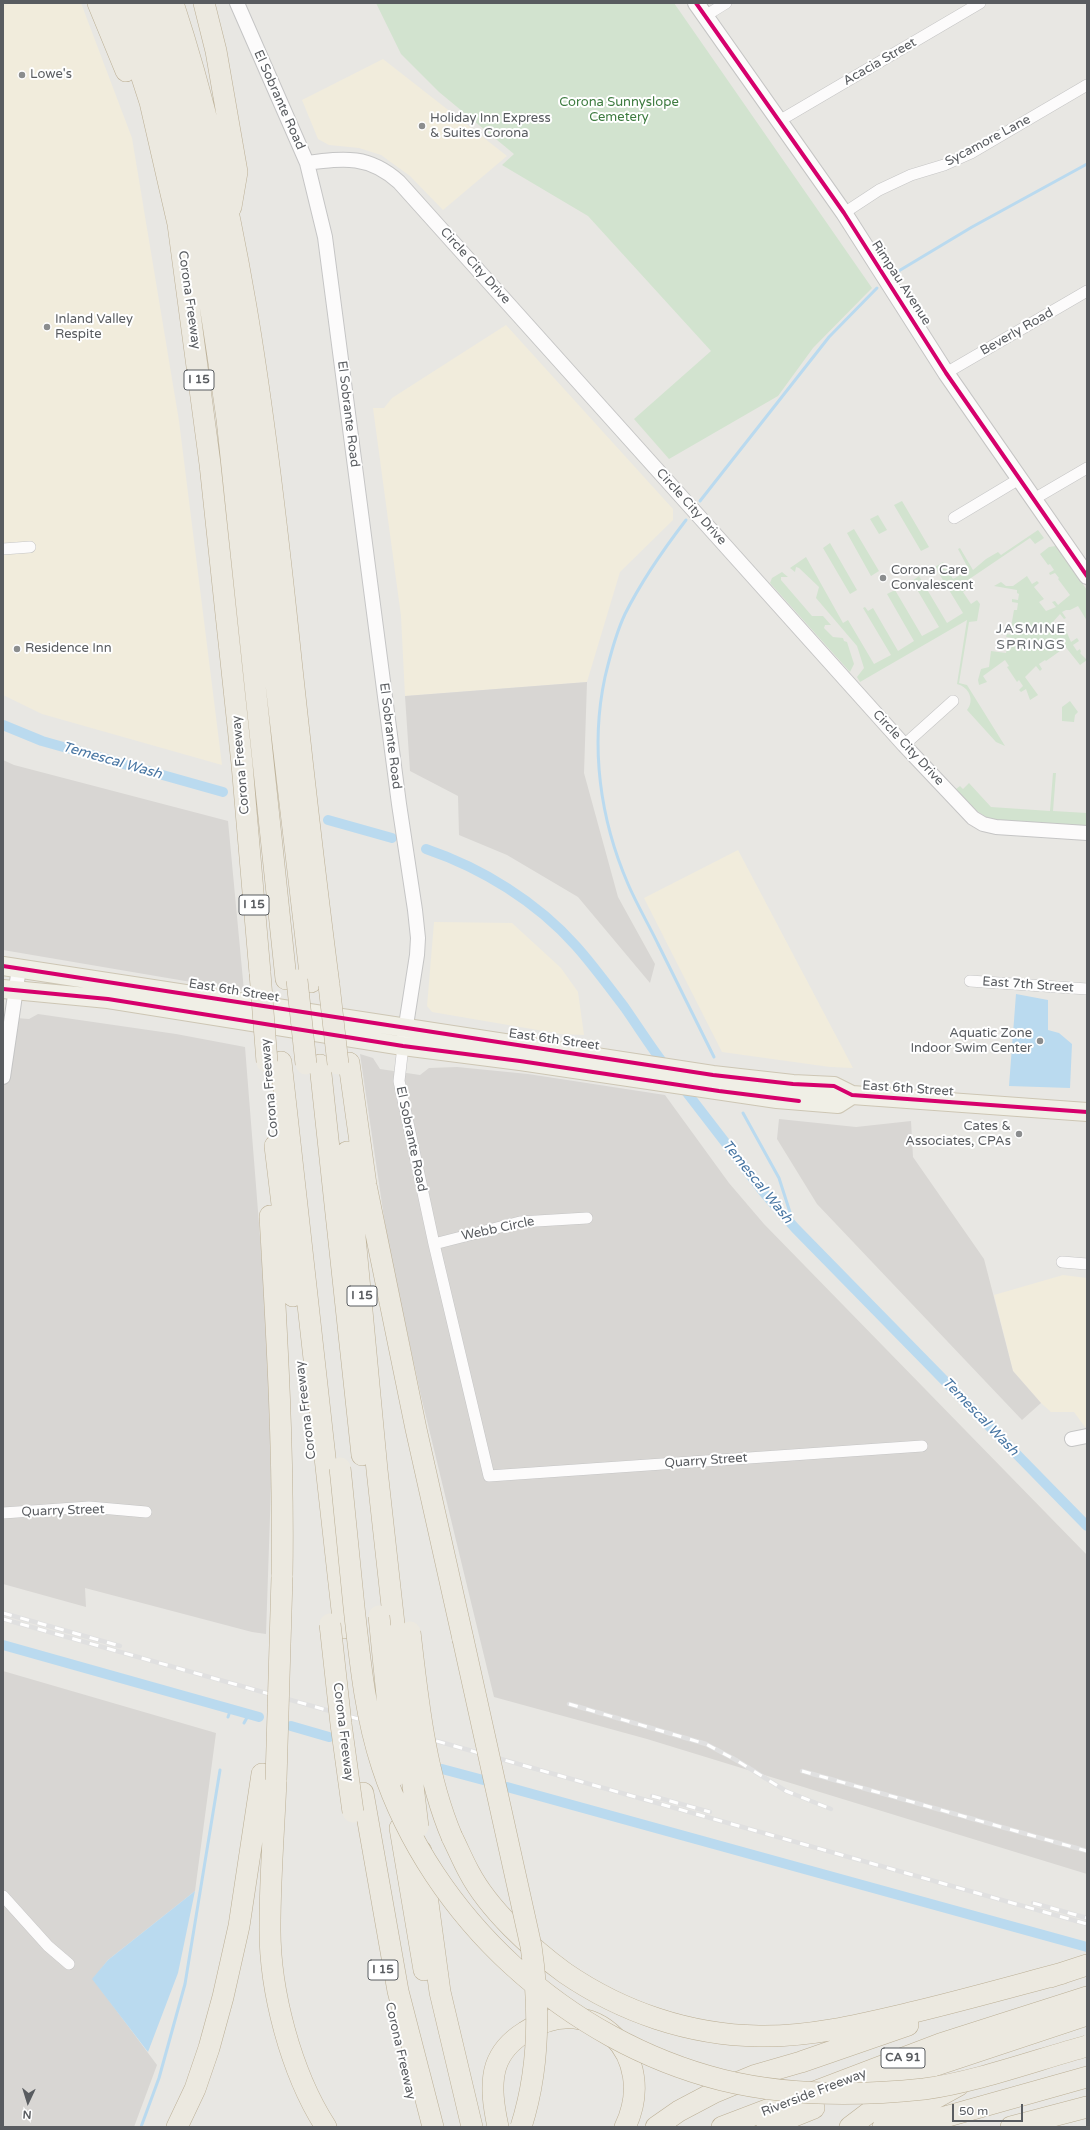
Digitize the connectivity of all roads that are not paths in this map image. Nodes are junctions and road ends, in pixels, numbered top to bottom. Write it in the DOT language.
graph roads {
  1 [pos="98,3"];
  2 [pos="118,3"];
  3 [pos="138,3"];
  4 [pos="156,3"];
  5 [pos="173,3"];
  6 [pos="204,3"];
  7 [pos="237,3"];
  8 [pos="726,3"];
  9 [pos="980,3"];
  10 [pos="700,9"];
  11 [pos="1087,85"];
  12 [pos="150,102"];
  13 [pos="779,121"];
  14 [pos="307,163"];
  15 [pos="844,213"];
  16 [pos="229,217"];
  17 [pos="1087,291"];
  18 [pos="221,327"];
  19 [pos="946,373"];
  20 [pos="1087,468"];
  21 [pos="1019,479"];
  22 [pos="1034,499"];
  23 [pos="954,518"];
  24 [pos="30,547"];
  25 [pos="3,549"];
  26 [pos="1087,576"];
  27 [pos="954,701"];
  28 [pos="904,745"];
  29 [pos="270,771"];
  30 [pos="1087,833"];
  31 [pos="278,846"];
  32 [pos="11,967"];
  33 [pos="293,979"];
  34 [pos="970,981"];
  35 [pos="1087,989"];
  36 [pos="10,990"];
  37 [pos="404,1037"];
  38 [pos="308,1063"];
  39 [pos="3,1077"];
  40 [pos="852,1096"];
  41 [pos="1087,1112"];
  42 [pos="277,1164"];
  43 [pos="587,1218"];
  44 [pos="434,1244"];
  45 [pos="1062,1262"];
  46 [pos="1087,1264"];
  47 [pos="1087,1436"];
  48 [pos="1072,1439"];
  49 [pos="922,1446"];
  50 [pos="345,1467"];
  51 [pos="489,1476"];
  52 [pos="146,1512"];
  53 [pos="3,1514"];
  54 [pos="337,1626"];
  55 [pos="402,1632"];
  56 [pos="269,1777"];
  57 [pos="409,1828"];
  58 [pos="3,1896"];
  59 [pos="69,1964"];
  60 [pos="1087,1965"];
  61 [pos="1063,1973"];
  62 [pos="1087,1997"];
  63 [pos="1087,2015"];
  64 [pos="1087,2028"];
  65 [pos="1087,2036"];
  66 [pos="1087,2042"];
  67 [pos="1087,2046"];
  68 [pos="1087,2077"];
  69 [pos="1087,2107"];
  70 [pos="1087,2110"];
  71 [pos="177,2127"];
  72 [pos="326,2127"];
  73 [pos="418,2127"];
  74 [pos="433,2127"];
  75 [pos="458,2127"];
  76 [pos="472,2127"];
  77 [pos="498,2127"];
  78 [pos="522,2127"];
  79 [pos="625,2127"];
  80 [pos="656,2127"];
  81 [pos="722,2127"];
  82 [pos="767,2127"];
  83 [pos="850,2127"];
  84 [pos="883,2127"];
  85 [pos="909,2127"];
  86 [pos="1011,2127"];
  87 [pos="1034,2127"];
  1 -- 12 [label="highway"];
  2 -- 12 [label="highway, Corona Freeway / I 15"];
  3 -- 18 [label="highway"];
  4 -- 18 [label="highway"];
  5 -- 16 [label="highway, Corona Freeway / I 15"];
  6 -- 16 [label="highway"];
  7 -- 14 [label="street, El Sobrante Road"];
  8 -- 10 [label="street"];
  9 -- 13 [label="street, Acacia Street"];
  10 -- 13 [label="main road, Rimpau Avenue"];
  11 -- 15 [label="street, Sycamore Lane"];
  12 -- 29 [label="highway, Corona Freeway / I 15"];
  13 -- 15 [label="main road, Rimpau Avenue"];
  14 -- 28 [label="street, Circle City Drive"];
  14 -- 37 [label="street, El Sobrante Road"];
  15 -- 19 [label="main road, Rimpau Avenue"];
  16 -- 29 [label="highway, Corona Freeway / I 15"];
  17 -- 19 [label="street, Beverly Road"];
  18 -- 29 [label="highway"];
  18 -- 29 [label="highway"];
  19 -- 21 [label="main road, Rimpau Avenue"];
  20 -- 22 [label="street"];
  21 -- 22 [label="main road, Rimpau Avenue"];
  21 -- 23 [label="street"];
  22 -- 26 [label="main road, Rimpau Avenue"];
  24 -- 25 [label="street"];
  27 -- 28 [label="street"];
  28 -- 30 [label="street, Circle City Drive"];
  29 -- 31 [label="highway, Corona Freeway / I 15"];
  29 -- 31 [label="highway, Corona Freeway / I 15"];
  29 -- 31 [label="highway"];
  31 -- 33 [label="highway, Corona Freeway / I 15"];
  31 -- 33 [label="highway, Corona Freeway / I 15"];
  31 -- 33 [label="highway"];
  32 -- 36 [label="street"];
  32 -- 37 [label="main road, East 6th Street"];
  33 -- 38 [label="highway, Corona Freeway / I 15, bridge"];
  33 -- 38 [label="highway"];
  33 -- 38 [label="highway, Corona Freeway / I 15, bridge"];
  34 -- 35 [label="street, East 7th Street"];
  36 -- 37 [label="main road, East 6th Street"];
  36 -- 39 [label="street"];
  37 -- 40 [label="main road, East 6th Street"];
  37 -- 40 [label="main road, East 6th Street"];
  37 -- 44 [label="street, El Sobrante Road"];
  38 -- 42 [label="highway, Corona Freeway / I 15"];
  38 -- 50 [label="highway"];
  38 -- 54 [label="highway"];
  38 -- 55 [label="highway, Corona Freeway / I 15"];
  38 -- 57 [label="highway, bridge"];
  38 -- 78 [label="highway, bridge"];
  40 -- 41 [label="main road, East 6th Street"];
  42 -- 54 [label="highway, Corona Freeway / I 15"];
  42 -- 56 [label="highway, bridge"];
  43 -- 44 [label="street, Webb Circle"];
  44 -- 51 [label="street, El Sobrante Road"];
  45 -- 46 [label="street"];
  47 -- 48 [label="street"];
  49 -- 51 [label="street, Quarry Street"];
  50 -- 65 [label="highway, bridge"];
  50 -- 67 [label="highway, bridge"];
  52 -- 53 [label="street, Quarry Street"];
  54 -- 73 [label="highway, Corona Freeway / I 15, bridge"];
  54 -- 74 [label="highway"];
  55 -- 57 [label="highway, bridge"];
  55 -- 61 [label="highway, bridge"];
  56 -- 71 [label="highway"];
  56 -- 72 [label="highway"];
  57 -- 75 [label="highway"];
  57 -- 76 [label="highway"];
  58 -- 59 [label="street"];
  60 -- 61 [label="highway"];
  61 -- 80 [label="highway, bridge"];
  62 -- 81 [label="highway, Riverside Freeway / CA 91"];
  63 -- 82 [label="highway"];
  64 -- 83 [label="highway, bridge"];
  66 -- 84 [label="highway"];
  68 -- 85 [label="highway"];
  69 -- 86 [label="highway"];
  70 -- 87 [label="highway"];
  77 -- 79 [label="highway"];
}
